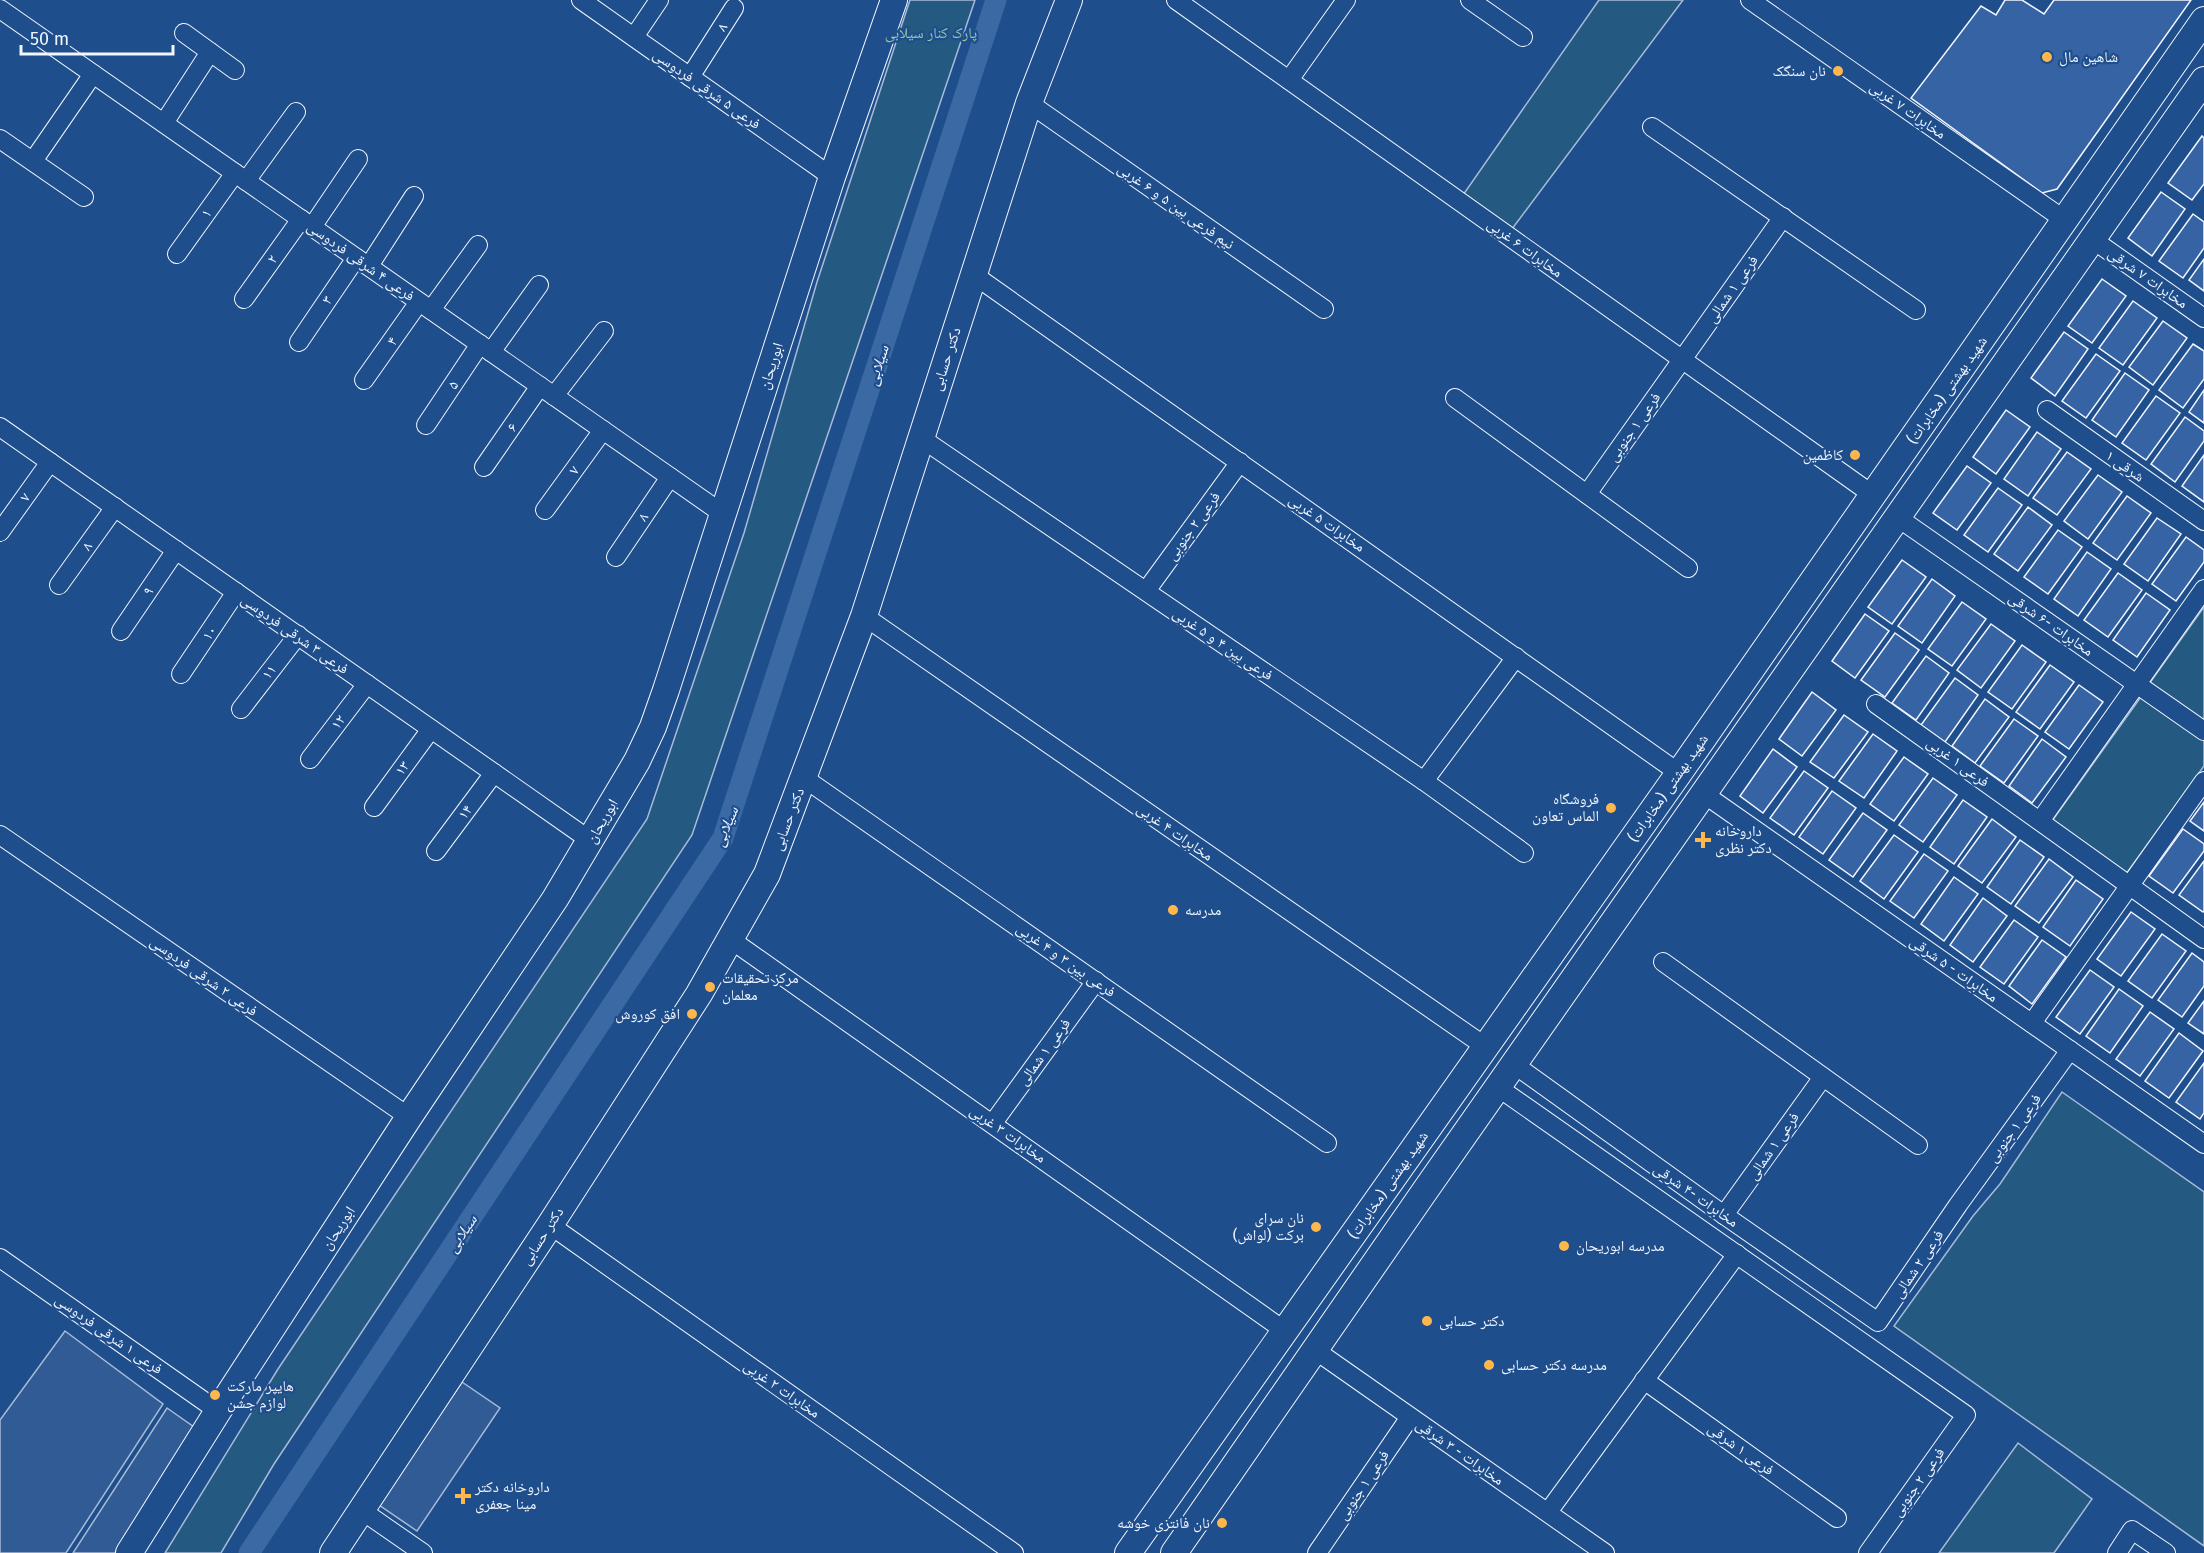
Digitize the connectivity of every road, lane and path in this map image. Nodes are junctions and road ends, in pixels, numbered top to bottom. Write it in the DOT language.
graph roads {
  1 [pos="581,0"];
  2 [pos="659,0"];
  3 [pos="894,0"];
  4 [pos="1069,0"];
  5 [pos="1176,0"];
  6 [pos="1346,0"];
  7 [pos="1470,0"];
  8 [pos="1750,0"];
  9 [pos="734,8"];
  10 [pos="0,9"];
  11 [pos="2204,20"];
  12 [pos="184,33"];
  13 [pos="634,37"];
  14 [pos="1522,37"];
  15 [pos="210,52"];
  16 [pos="235,70"];
  17 [pos="93,74"];
  18 [pos="690,77"];
  19 [pos="1289,80"];
  20 [pos="2204,80"];
  21 [pos="1029,103"];
  22 [pos="296,112"];
  23 [pos="164,123"];
  24 [pos="1652,127"];
  25 [pos="0,139"];
  26 [pos="358,159"];
  27 [pos="33,161"];
  28 [pos="240,177"];
  29 [pos="832,177"];
  30 [pos="414,196"];
  31 [pos="84,197"];
  32 [pos="1783,218"];
  33 [pos="2066,221"];
  34 [pos="307,223"];
  35 [pos="2092,239"];
  36 [pos="478,245"];
  37 [pos="177,254"];
  38 [pos="363,262"];
  39 [pos="974,275"];
  40 [pos="539,285"];
  41 [pos="244,299"];
  42 [pos="425,306"];
  43 [pos="1324,309"];
  44 [pos="1916,310"];
  45 [pos="2204,318"];
  46 [pos="604,331"];
  47 [pos="299,342"];
  48 [pos="486,348"];
  49 [pos="1682,360"];
  50 [pos="364,380"];
  51 [pos="547,391"];
  52 [pos="1455,398"];
  53 [pos="2047,410"];
  54 [pos="426,425"];
  55 [pos="0,427"];
  56 [pos="603,430"];
  57 [pos="921,438"];
  58 [pos="50,462"];
  59 [pos="1240,462"];
  60 [pos="484,467"];
  61 [pos="669,477"];
  62 [pos="1587,494"];
  63 [pos="1873,495"];
  64 [pos="115,507"];
  65 [pos="544,510"];
  66 [pos="723,514"];
  67 [pos="1898,517"];
  68 [pos="2204,521"];
  69 [pos="0,532"];
  70 [pos="176,550"];
  71 [pos="616,556"];
  72 [pos="1688,568"];
  73 [pos="59,585"];
  74 [pos="2204,589"];
  75 [pos="1146,591"];
  76 [pos="237,592"];
  77 [pos="864,616"];
  78 [pos="121,631"];
  79 [pos="298,635"];
  80 [pos="1516,657"];
  81 [pos="1754,666"];
  82 [pos="181,674"];
  83 [pos="367,684"];
  84 [pos="2136,684"];
  85 [pos="1780,685"];
  86 [pos="1876,704"];
  87 [pos="241,709"];
  88 [pos="431,729"];
  89 [pos="2204,732"];
  90 [pos="310,759"];
  91 [pos="494,773"];
  92 [pos="1679,773"];
  93 [pos="804,778"];
  94 [pos="1424,781"];
  95 [pos="2204,781"];
  96 [pos="1704,794"];
  97 [pos="374,807"];
  98 [pos="2040,821"];
  99 [pos="0,835"];
  100 [pos="591,841"];
  101 [pos="436,851"];
  102 [pos="1524,853"];
  103 [pos="2130,886"];
  104 [pos="730,939"];
  105 [pos="2204,939"];
  106 [pos="1662,962"];
  107 [pos="1096,981"];
  108 [pos="2032,1023"];
  109 [pos="1485,1047"];
  110 [pos="2070,1050"];
  111 [pos="1515,1065"];
  112 [pos="1822,1077"];
  113 [pos="1499,1088"];
  114 [pos="409,1117"];
  115 [pos="993,1123"];
  116 [pos="1327,1143"];
  117 [pos="2204,1144"];
  118 [pos="1918,1145"];
  119 [pos="1958,1205"];
  120 [pos="1724,1215"];
  121 [pos="550,1225"];
  122 [pos="1737,1254"];
  123 [pos="0,1258"];
  124 [pos="1878,1322"];
  125 [pos="1285,1331"];
  126 [pos="1315,1350"];
  127 [pos="1644,1380"];
  128 [pos="218,1411"];
  129 [pos="1410,1417"];
  130 [pos="361,1510"];
  131 [pos="1548,1512"];
  132 [pos="1837,1518"];
  133 [pos="1869,1551"];
  134 [pos="129,1553"];
  135 [pos="333,1553"];
  136 [pos="423,1553"];
  137 [pos="1014,1553"];
  138 [pos="1128,1553"];
  139 [pos="1174,1553"];
  140 [pos="1317,1553"];
  141 [pos="1605,1553"];
  142 [pos="2117,1553"];
  143 [pos="2166,1553"];
  1 -- 13 [label="street, فرعی ۵ شرقی فردوسی"];
  2 -- 13 [label="street"];
  3 -- 29 [label="main road, ابوریحان"];
  4 -- 21 [label="main road, دکتر حسابی"];
  5 -- 19 [label="street, مخابرات ۶ غربی"];
  6 -- 19 [label="street"];
  7 -- 14 [label="street"];
  8 -- 33 [label="street, مخابرات ۷ غربی"];
  9 -- 18 [label="street, ۸"];
  10 -- 17 [label="street, فرعی ۴ شرقی فردوسی"];
  11 -- 33 [label="main road, شهید بهشتی (مخابرات)"];
  12 -- 15 [label="street"];
  13 -- 18 [label="street, فرعی ۵ شرقی فردوسی"];
  15 -- 16 [label="street"];
  15 -- 23 [label="street"];
  17 -- 23 [label="street, فرعی ۴ شرقی فردوسی"];
  17 -- 27 [label="street"];
  18 -- 29 [label="street, فرعی ۵ شرقی فردوسی"];
  19 -- 49 [label="street, مخابرات ۶ غربی"];
  20 -- 35 [label="main road"];
  21 -- 39 [label="main road, دکتر حسابی"];
  21 -- 43 [label="street, نیم فرعی بین ۵ و ۶ غربی"];
  22 -- 28 [label="street, ۱"];
  23 -- 28 [label="street, فرعی ۴ شرقی فردوسی"];
  24 -- 32 [label="street"];
  25 -- 27 [label="street"];
  26 -- 34 [label="street, ۲"];
  27 -- 31 [label="street"];
  28 -- 34 [label="street, فرعی ۴ شرقی فردوسی"];
  28 -- 37 [label="street, ۱"];
  29 -- 66 [label="main road, ابوریحان"];
  30 -- 38 [label="street, ۳"];
  32 -- 44 [label="street"];
  32 -- 49 [label="street, فرعی ۱ شمالی"];
  33 -- 63 [label="main road, شهید بهشتی (مخابرات)"];
  34 -- 38 [label="street, فرعی ۴ شرقی فردوسی"];
  34 -- 41 [label="street, ۲"];
  35 -- 45 [label="street, مخابرات ۷ شرقی"];
  35 -- 67 [label="main road"];
  36 -- 42 [label="street, ۴"];
  38 -- 42 [label="street, فرعی ۴ شرقی فردوسی"];
  38 -- 47 [label="street, ۳"];
  39 -- 57 [label="main road, دکتر حسابی"];
  39 -- 59 [label="street, مخابرات ۵ غربی"];
  40 -- 48 [label="street, ۵"];
  42 -- 48 [label="street, فرعی ۴ شرقی فردوسی"];
  42 -- 50 [label="street, ۴"];
  46 -- 51 [label="street, ۶"];
  48 -- 51 [label="street, فرعی ۴ شرقی فردوسی"];
  48 -- 54 [label="street, ۵"];
  49 -- 62 [label="street, فرعی ۱ جنوبی"];
  49 -- 63 [label="street, مخابرات ۶ غربی"];
  51 -- 56 [label="street, فرعی ۴ شرقی فردوسی"];
  51 -- 60 [label="street, ۶"];
  52 -- 62 [label="street"];
  53 -- 68 [label="street, شرقی ۱"];
  55 -- 58 [label="street, فرعی ۳ شرقی فردوسی"];
  56 -- 61 [label="street, فرعی ۴ شرقی فردوسی"];
  56 -- 65 [label="street, ۷"];
  57 -- 75 [label="street, فرعی بین ۴ و ۵ غربی"];
  57 -- 77 [label="main road, دکتر حسابی"];
  58 -- 64 [label="street, فرعی ۳ شرقی فردوسی"];
  58 -- 69 [label="street, ۷"];
  59 -- 75 [label="street, فرعی ۲ جنوبی"];
  59 -- 80 [label="street, مخابرات ۵ غربی"];
  61 -- 66 [label="street, فرعی ۴ شرقی فردوسی"];
  61 -- 71 [label="street, ۸"];
  62 -- 72 [label="street"];
  63 -- 81 [label="main road, شهید بهشتی (مخابرات)"];
  64 -- 70 [label="street, فرعی ۳ شرقی فردوسی"];
  64 -- 73 [label="street, ۸"];
  66 -- 100 [label="main road, ابوریحان"];
  67 -- 84 [label="street, مخابرات -۶ شرقی"];
  67 -- 85 [label="main road"];
  70 -- 76 [label="street, فرعی ۳ شرقی فردوسی"];
  70 -- 78 [label="street, ۹"];
  74 -- 84 [label="street"];
  75 -- 94 [label="street, فرعی بین ۴ و ۵ غربی"];
  76 -- 79 [label="street, فرعی ۳ شرقی فردوسی"];
  76 -- 82 [label="street, ۱۰"];
  77 -- 93 [label="main road, دکتر حسابی"];
  77 -- 109 [label="street, مخابرات ۴ غربی"];
  79 -- 83 [label="street, فرعی ۳ شرقی فردوسی"];
  79 -- 87 [label="street, ۱۱"];
  80 -- 92 [label="street, مخابرات ۵ غربی"];
  80 -- 94 [label="street"];
  81 -- 85 [label="main road"];
  81 -- 92 [label="main road, شهید بهشتی (مخابرات)"];
  83 -- 88 [label="street, فرعی ۳ شرقی فردوسی"];
  83 -- 90 [label="street, ۱۲"];
  84 -- 89 [label="street, مخابرات -۶ شرقی"];
  84 -- 98 [label="street"];
  85 -- 96 [label="main road"];
  86 -- 98 [label="street, فرعی ۱ غربی"];
  88 -- 91 [label="street, فرعی ۳ شرقی فردوسی"];
  88 -- 97 [label="street, ۱۳"];
  91 -- 100 [label="street, فرعی ۳ شرقی فردوسی"];
  91 -- 101 [label="street, ۱۴"];
  92 -- 109 [label="main road, شهید بهشتی (مخابرات)"];
  93 -- 104 [label="main road, دکتر حسابی"];
  93 -- 107 [label="street, فرعی بین ۳ و ۴ غربی"];
  94 -- 102 [label="street, فرعی بین ۴ و ۵ غربی"];
  95 -- 103 [label="street"];
  96 -- 108 [label="street, مخابرات - ۵ شرقی"];
  96 -- 111 [label="main road"];
  98 -- 103 [label="street, فرعی ۱ غربی"];
  99 -- 114 [label="street, فرعی ۲ شرقی فردوسی"];
  100 -- 114 [label="main road, ابوریحان"];
  103 -- 105 [label="street"];
  103 -- 108 [label="street"];
  104 -- 115 [label="street, مخابرات ۳ غربی"];
  104 -- 121 [label="main road, دکتر حسابی"];
  106 -- 112 [label="street"];
  107 -- 115 [label="street, فرعی ۱ شمالی"];
  107 -- 116 [label="street, فرعی بین ۳ و ۴ غربی"];
  108 -- 110 [label="street, مخابرات - ۵ شرقی"];
  109 -- 125 [label="main road, شهید بهشتی (مخابرات)"];
  110 -- 117 [label="street, مخابرات - ۵ شرقی"];
  110 -- 119 [label="street, فرعی ۱ جنوبی"];
  111 -- 113 [label="main road"];
  111 -- 120 [label="street, مخابرات -۴ شرقی"];
  112 -- 118 [label="street"];
  112 -- 120 [label="street, فرعی ۱ شمالی"];
  113 -- 122 [label="street"];
  113 -- 126 [label="main road"];
  114 -- 128 [label="main road, ابوریحان"];
  115 -- 125 [label="street, مخابرات ۳ غربی"];
  119 -- 124 [label="street, فرعی ۲ شمالی"];
  120 -- 124 [label="street, مخابرات -۴ شرقی"];
  121 -- 130 [label="main road, دکتر حسابی"];
  121 -- 137 [label="street, مخابرات ۲ غربی"];
  122 -- 127 [label="street"];
  122 -- 133 [label="street, فرعی ۲ جنوبی"];
  123 -- 128 [label="street, فرعی ۱ شرقی فردوسی"];
  125 -- 138 [label="main road, شهید بهشتی (مخابرات)"];
  126 -- 129 [label="street, مخابرات - ۳ شرقی"];
  126 -- 139 [label="main road"];
  127 -- 131 [label="street"];
  127 -- 132 [label="street, فرعی ۱ شرقی"];
  128 -- 134 [label="main road, ابوریحان"];
  129 -- 131 [label="street, مخابرات - ۳ شرقی"];
  129 -- 140 [label="street, فرعی ۱ جنوبی"];
  130 -- 135 [label="main road, دکتر حسابی"];
  130 -- 136 [label="street"];
  131 -- 141 [label="street, مخابرات - ۳ شرقی"];
  142 -- 143 [label="street"];
}
